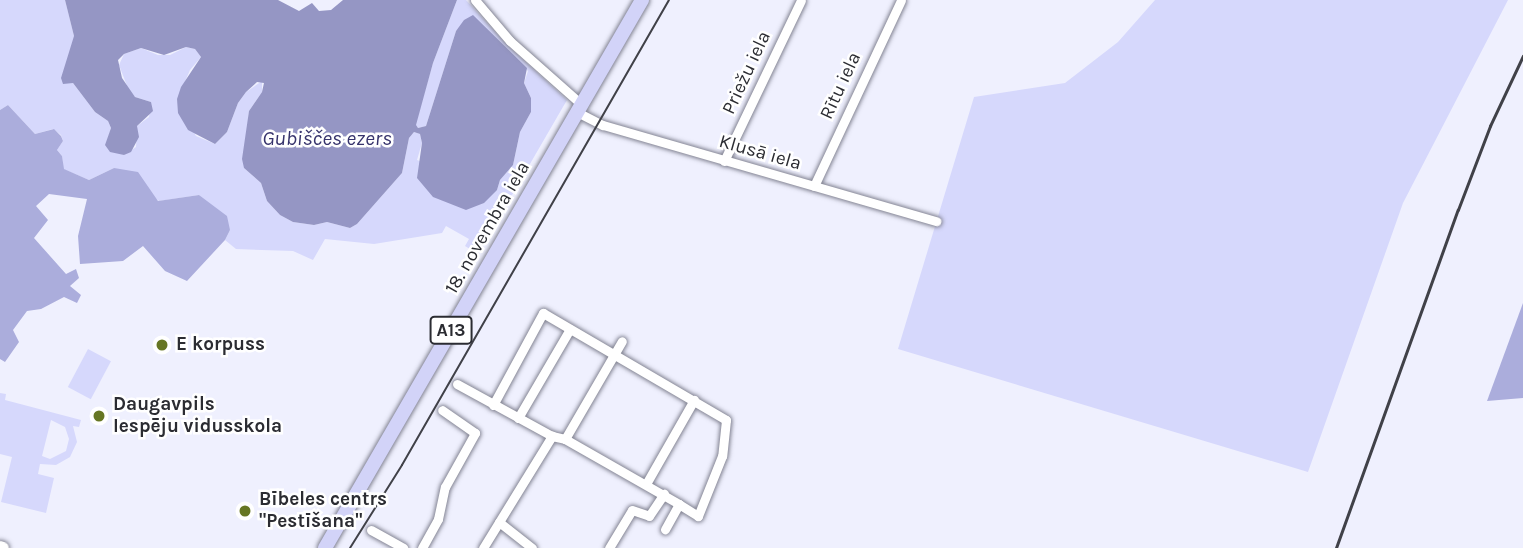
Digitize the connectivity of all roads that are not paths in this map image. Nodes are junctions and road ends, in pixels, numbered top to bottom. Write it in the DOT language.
graph roads {
  1 [pos="475,0"];
  2 [pos="642,0"];
  3 [pos="801,0"];
  4 [pos="901,0"];
  5 [pos="580,108"];
  6 [pos="724,162"];
  7 [pos="814,186"];
  8 [pos="936,221"];
  9 [pos="570,329"];
  10 [pos="622,341"];
  11 [pos="614,355"];
  12 [pos="457,384"];
  13 [pos="695,400"];
  14 [pos="492,405"];
  15 [pos="442,410"];
  16 [pos="517,418"];
  17 [pos="552,436"];
  18 [pos="565,439"];
  19 [pos="646,484"];
  20 [pos="664,494"];
  21 [pos="679,505"];
  22 [pos="499,522"];
  23 [pos="665,529"];
  24 [pos="371,530"];
  25 [pos="325,548"];
  26 [pos="403,548"];
  27 [pos="422,548"];
  28 [pos="483,548"];
  29 [pos="532,548"];
  30 [pos="609,548"];
  1 -- 5 [label="street, Klusā iela"];
  2 -- 5 [label="main road, 18. novembra iela / A13"];
  3 -- 6 [label="street, Priežu iela"];
  4 -- 7 [label="street, Rītu iela"];
  5 -- 6 [label="street, Klusā iela"];
  5 -- 25 [label="main road, 18. novembra iela / A13"];
  6 -- 7 [label="street, Klusā iela"];
  7 -- 8 [label="street, Klusā iela"];
  9 -- 11 [label="street"];
  9 -- 14 [label="street"];
  9 -- 16 [label="street"];
  10 -- 11 [label="street"];
  11 -- 13 [label="street"];
  11 -- 18 [label="street"];
  12 -- 14 [label="street"];
  13 -- 19 [label="street"];
  13 -- 21 [label="street"];
  14 -- 16 [label="street"];
  15 -- 27 [label="street"];
  16 -- 17 [label="street"];
  17 -- 18 [label="street"];
  17 -- 22 [label="street"];
  18 -- 19 [label="street"];
  19 -- 20 [label="street"];
  20 -- 21 [label="street"];
  20 -- 30 [label="street"];
  21 -- 23 [label="street"];
  22 -- 28 [label="street"];
  22 -- 29 [label="street"];
  24 -- 26 [label="street"];
}
